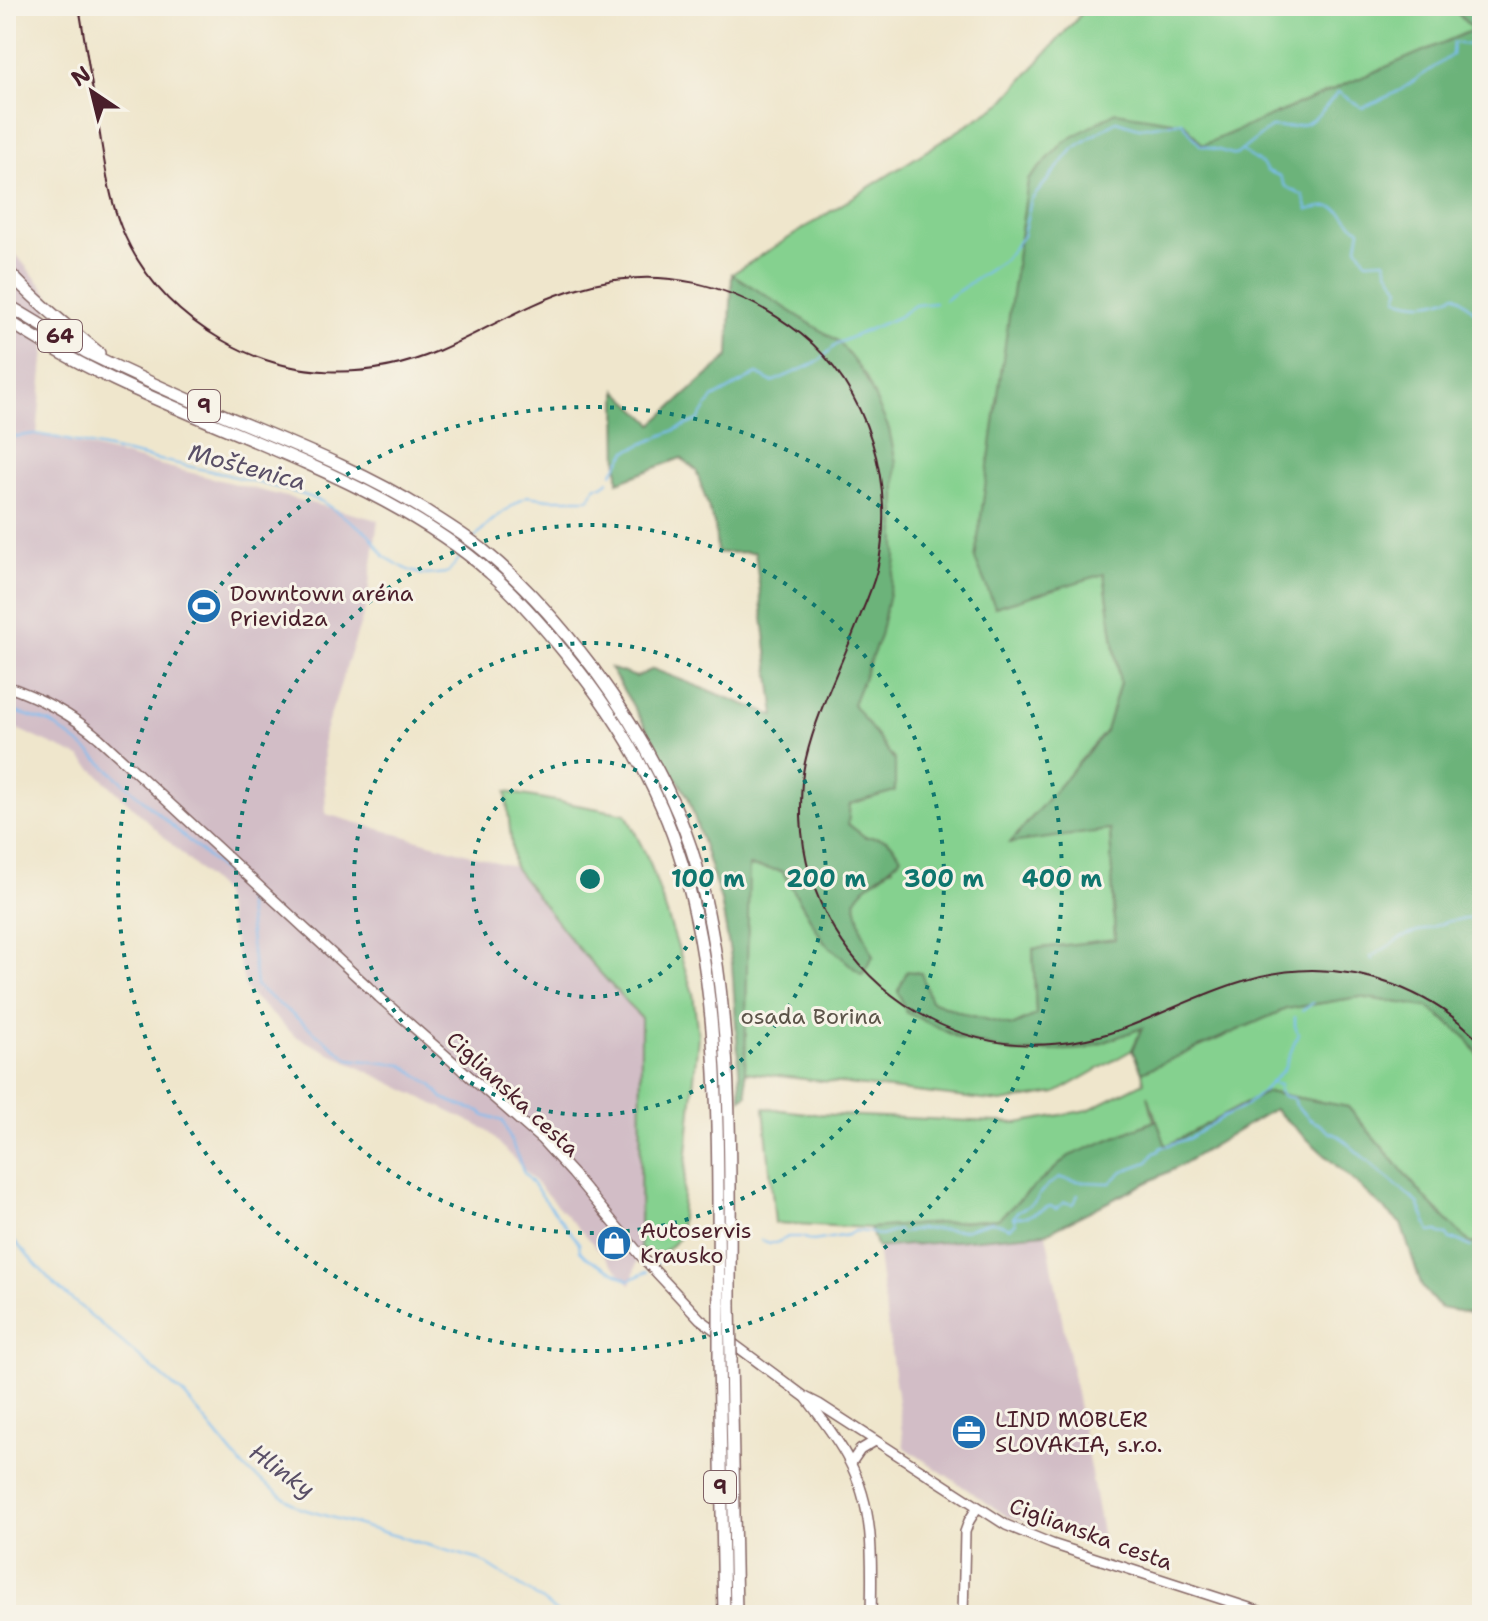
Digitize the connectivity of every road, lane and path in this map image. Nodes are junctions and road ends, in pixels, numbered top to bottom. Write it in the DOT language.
graph roads {
  1 [pos="6,269"];
  2 [pos="6,304"];
  3 [pos="6,319"];
  4 [pos="115,366"];
  5 [pos="456,538"];
  6 [pos="6,686"];
  7 [pos="724,1306"];
  8 [pos="725,1359"];
  9 [pos="805,1397"];
  10 [pos="875,1441"];
  11 [pos="851,1463"];
  12 [pos="977,1508"];
  13 [pos="724,1615"];
  14 [pos="736,1615"];
  15 [pos="871,1615"];
  16 [pos="963,1615"];
  17 [pos="1271,1615"];
  1 -- 4 [label="main road, 9"];
  2 -- 4 [label="main road, 64"];
  3 -- 5 [label="main road, 9"];
  4 -- 5 [label="main road, 9"];
  5 -- 7 [label="main road, 9"];
  5 -- 7 [label="main road, 9"];
  6 -- 9 [label="street, Ciglianska cesta"];
  7 -- 8 [label="main road, 9, bridge"];
  8 -- 13 [label="main road, 9"];
  8 -- 14 [label="main road, 9"];
  9 -- 10 [label="street, Ciglianska cesta"];
  9 -- 11 [label="street"];
  10 -- 11 [label="street"];
  10 -- 12 [label="street, Ciglianska cesta"];
  11 -- 15 [label="street"];
  12 -- 16 [label="street"];
  12 -- 17 [label="street, Ciglianska cesta"];
}
